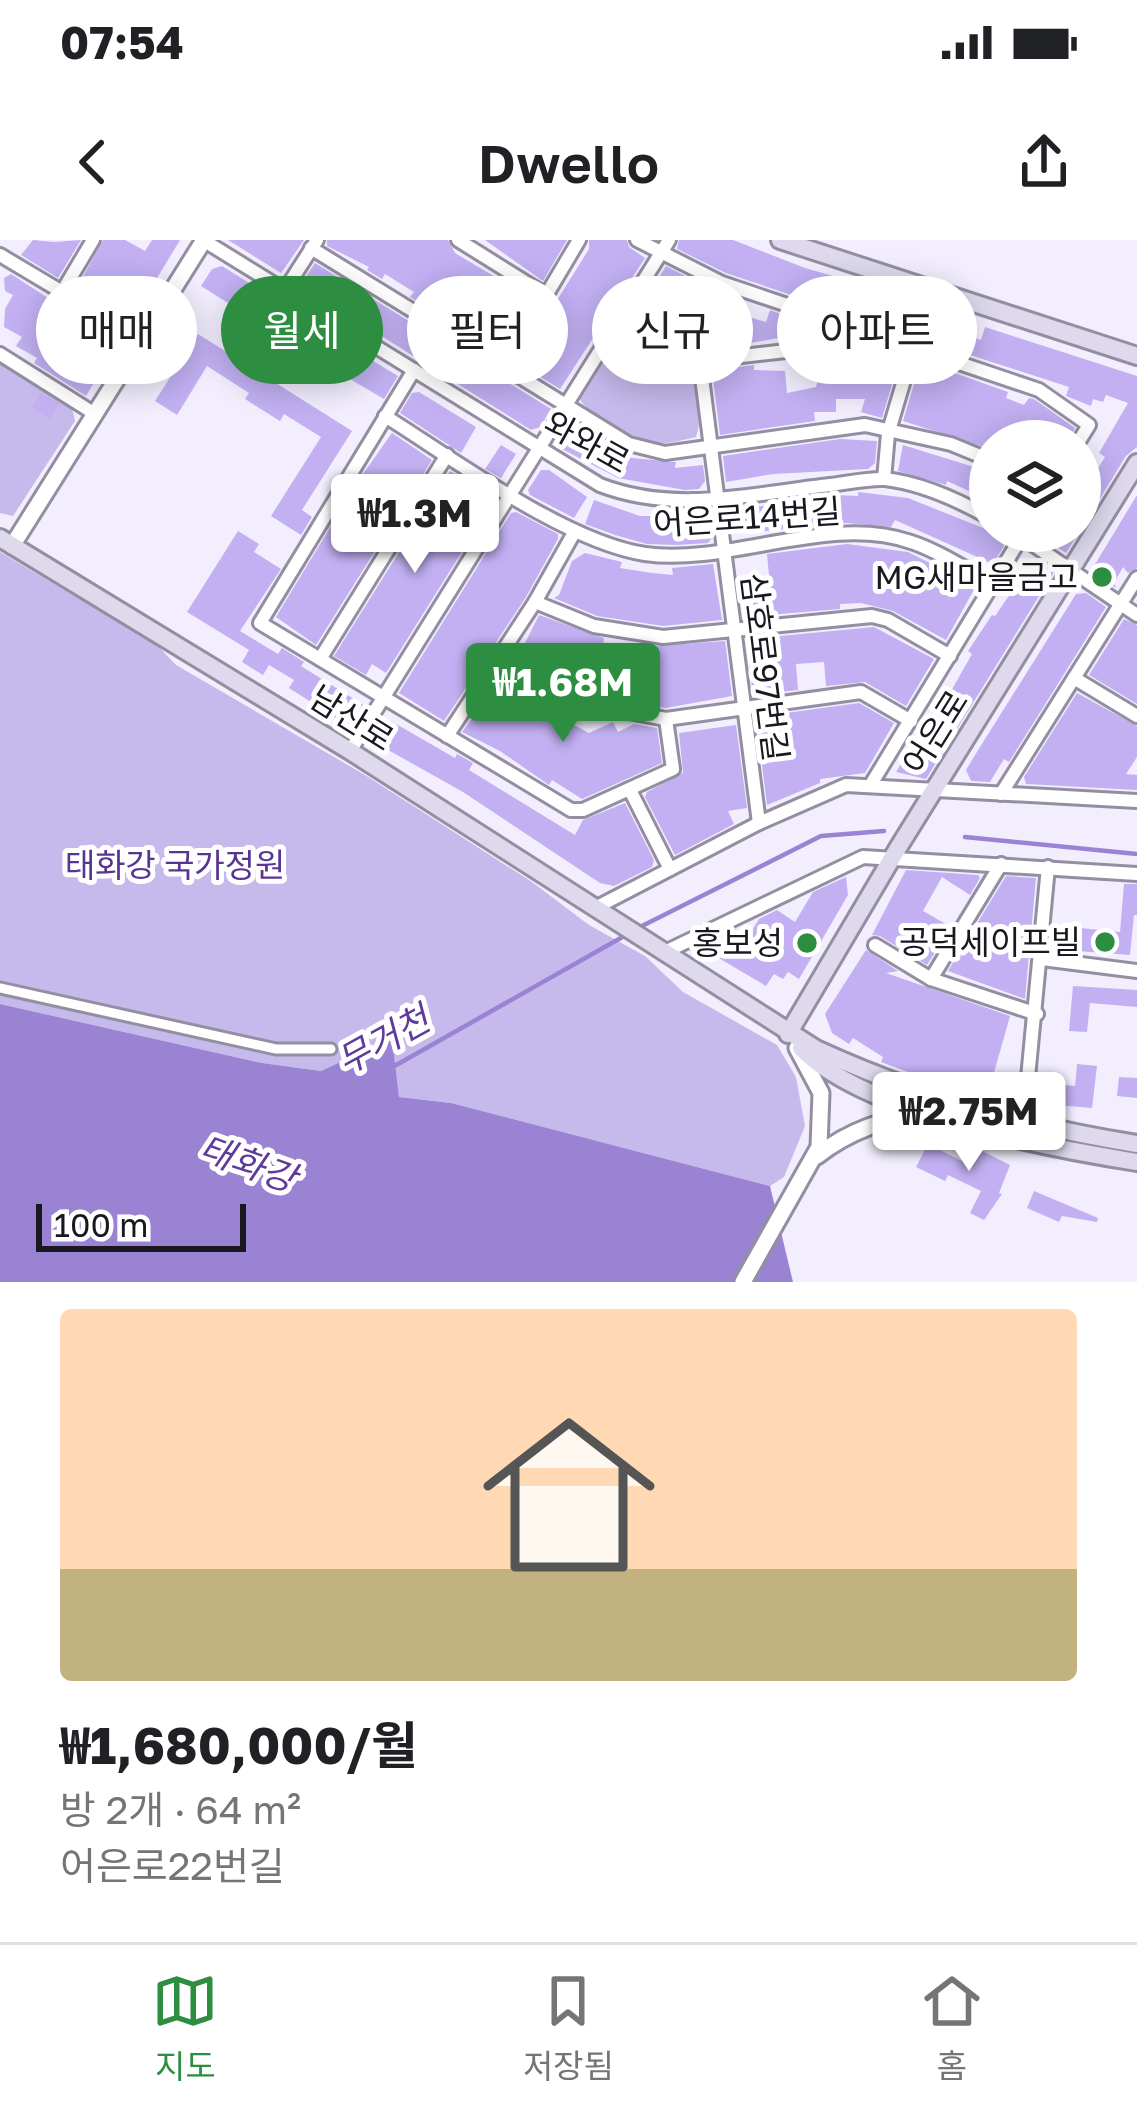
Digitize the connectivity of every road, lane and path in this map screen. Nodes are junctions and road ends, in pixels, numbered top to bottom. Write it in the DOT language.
graph roads {
  1 [pos="93,240"];
  2 [pos="204,240"];
  3 [pos="458,240"];
  4 [pos="579,240"];
  5 [pos="637,240"];
  6 [pos="669,240"];
  7 [pos="780,240"];
  8 [pos="314,244"];
  9 [pos="661,254"];
  10 [pos="0,255"];
  11 [pos="262,276"];
  12 [pos="294,276"];
  13 [pos="516,276"];
  14 [pos="557,276"];
  15 [pos="647,276"];
  16 [pos="891,276"];
  17 [pos="777,302"];
  18 [pos="977,304"];
  19 [pos="407,305"];
  20 [pos="0,354"];
  21 [pos="1137,356"];
  22 [pos="592,363"];
  23 [pos="977,370"];
  24 [pos="407,381"];
  25 [pos="436,384"];
  26 [pos="529,384"];
  27 [pos="703,384"];
  28 [pos="903,384"];
  29 [pos="565,406"];
  30 [pos="94,414"];
  31 [pos="385,416"];
  32 [pos="1082,420"];
  33 [pos="890,428"];
  34 [pos="711,445"];
  35 [pos="539,448"];
  36 [pos="969,453"];
  37 [pos="447,454"];
  38 [pos="1137,463"];
  39 [pos="884,479"];
  40 [pos="511,493"];
  41 [pos="716,498"];
  42 [pos="969,509"];
  43 [pos="574,531"];
  44 [pos="6,542"];
  45 [pos="723,550"];
  46 [pos="1010,552"];
  47 [pos="1043,552"];
  48 [pos="1069,573"];
  49 [pos="1137,578"];
  50 [pos="994,584"];
  51 [pos="535,602"];
  52 [pos="1121,604"];
  53 [pos="1137,615"];
  54 [pos="732,630"];
  55 [pos="950,656"];
  56 [pos="320,659"];
  57 [pos="492,669"];
  58 [pos="1074,678"];
  59 [pos="383,697"];
  60 [pos="743,709"];
  61 [pos="1137,716"];
  62 [pos="666,718"];
  63 [pos="911,722"];
  64 [pos="447,736"];
  65 [pos="350,751"];
  66 [pos="870,786"];
  67 [pos="630,790"];
  68 [pos="932,794"];
  69 [pos="1001,794"];
  70 [pos="1137,801"];
  71 [pos="759,823"];
  72 [pos="895,854"];
  73 [pos="1001,864"];
  74 [pos="1048,867"];
  75 [pos="670,869"];
  76 [pos="1137,874"];
  77 [pos="597,907"];
  78 [pos="875,945"];
  79 [pos="663,948"];
  80 [pos="1042,959"];
  81 [pos="1137,971"];
  82 [pos="931,979"];
  83 [pos="0,988"];
  84 [pos="1036,1014"];
  85 [pos="788,1034"];
  86 [pos="331,1049"];
  87 [pos="869,1072"];
  88 [pos="832,1075"];
  89 [pos="823,1107"];
  90 [pos="941,1116"];
  91 [pos="1024,1120"];
  92 [pos="1137,1134"];
  93 [pos="1137,1144"];
  94 [pos="814,1158"];
  95 [pos="1137,1162"];
  96 [pos="743,1282"];
  1 -- 10 [label="street"];
  2 -- 11 [label="street, 와와로"];
  2 -- 30 [label="street"];
  3 -- 13 [label="street"];
  4 -- 14 [label="street"];
  5 -- 9 [label="street"];
  6 -- 9 [label="street"];
  7 -- 16 [label="main road"];
  8 -- 12 [label="street"];
  8 -- 19 [label="street"];
  9 -- 15 [label="street"];
  9 -- 17 [label="street"];
  18 -- 21 [label="main road"];
  20 -- 30 [label="street"];
  22 -- 29 [label="street"];
  23 -- 32 [label="street"];
  24 -- 31 [label="street"];
  25 -- 35 [label="street, 와와로"];
  26 -- 29 [label="street"];
  27 -- 34 [label="street, 삼호로97번길"];
  28 -- 33 [label="street"];
  29 -- 34 [label="street"];
  29 -- 35 [label="street"];
  30 -- 44 [label="street"];
  31 -- 37 [label="street, 어은로14번길"];
  31 -- 56 [label="street"];
  33 -- 34 [label="street"];
  33 -- 36 [label="street"];
  33 -- 39 [label="street"];
  34 -- 41 [label="street, 삼호로97번길"];
  35 -- 40 [label="street"];
  35 -- 41 [label="street, 와와로"];
  37 -- 40 [label="street, 어은로14번길"];
  37 -- 56 [label="street"];
  38 -- 48 [label="main road, 어은로"];
  39 -- 41 [label="street, 와와로"];
  39 -- 42 [label="street, 와와로"];
  40 -- 43 [label="street, 어은로14번길"];
  40 -- 59 [label="street"];
  41 -- 45 [label="street, 삼호로97번길"];
  43 -- 45 [label="street, 어은로14번길"];
  43 -- 51 [label="street"];
  44 -- 65 [label="main road, 남산로"];
  45 -- 50 [label="street, 어은로14번길"];
  45 -- 54 [label="street, 삼호로97번길"];
  46 -- 50 [label="street"];
  47 -- 48 [label="street"];
  48 -- 52 [label="street"];
  48 -- 68 [label="main road, 어은로"];
  49 -- 52 [label="street"];
  50 -- 55 [label="street"];
  51 -- 54 [label="street"];
  51 -- 57 [label="street"];
  52 -- 53 [label="street"];
  52 -- 58 [label="street"];
  54 -- 55 [label="street"];
  54 -- 60 [label="street, 삼호로97번길"];
  55 -- 63 [label="street"];
  56 -- 59 [label="street"];
  57 -- 62 [label="street"];
  57 -- 64 [label="street"];
  58 -- 61 [label="street"];
  58 -- 69 [label="street"];
  59 -- 64 [label="street"];
  59 -- 65 [label="street"];
  60 -- 62 [label="street"];
  60 -- 63 [label="street"];
  60 -- 71 [label="street, 삼호로97번길"];
  62 -- 67 [label="street"];
  63 -- 66 [label="street"];
  64 -- 67 [label="street"];
  65 -- 77 [label="main road, 남산로"];
  66 -- 68 [label="street"];
  66 -- 71 [label="street"];
  67 -- 75 [label="street"];
  68 -- 69 [label="street"];
  68 -- 72 [label="main road, 어은로"];
  69 -- 70 [label="street"];
  71 -- 75 [label="street"];
  72 -- 73 [label="street"];
  72 -- 79 [label="street"];
  72 -- 85 [label="main road, 어은로"];
  73 -- 74 [label="street"];
  73 -- 82 [label="street"];
  74 -- 76 [label="street"];
  74 -- 80 [label="street"];
  75 -- 77 [label="street"];
  77 -- 79 [label="main road, 남산로"];
  78 -- 82 [label="street"];
  79 -- 85 [label="main road, 남산로"];
  80 -- 81 [label="street"];
  80 -- 84 [label="street"];
  82 -- 84 [label="street"];
  83 -- 86 [label="street"];
  84 -- 91 [label="street"];
  85 -- 87 [label="main road, 남산로"];
  85 -- 88 [label="main road, 남산로"];
  85 -- 89 [label="street"];
  87 -- 88 [label="street"];
  87 -- 91 [label="main road, 남산로"];
  88 -- 89 [label="street"];
  88 -- 90 [label="main road, 남산로"];
  89 -- 94 [label="street"];
  90 -- 94 [label="street"];
  90 -- 95 [label="main road, 남산로"];
  91 -- 92 [label="main road"];
  91 -- 93 [label="main road, 남산로"];
  94 -- 96 [label="street"];
}
